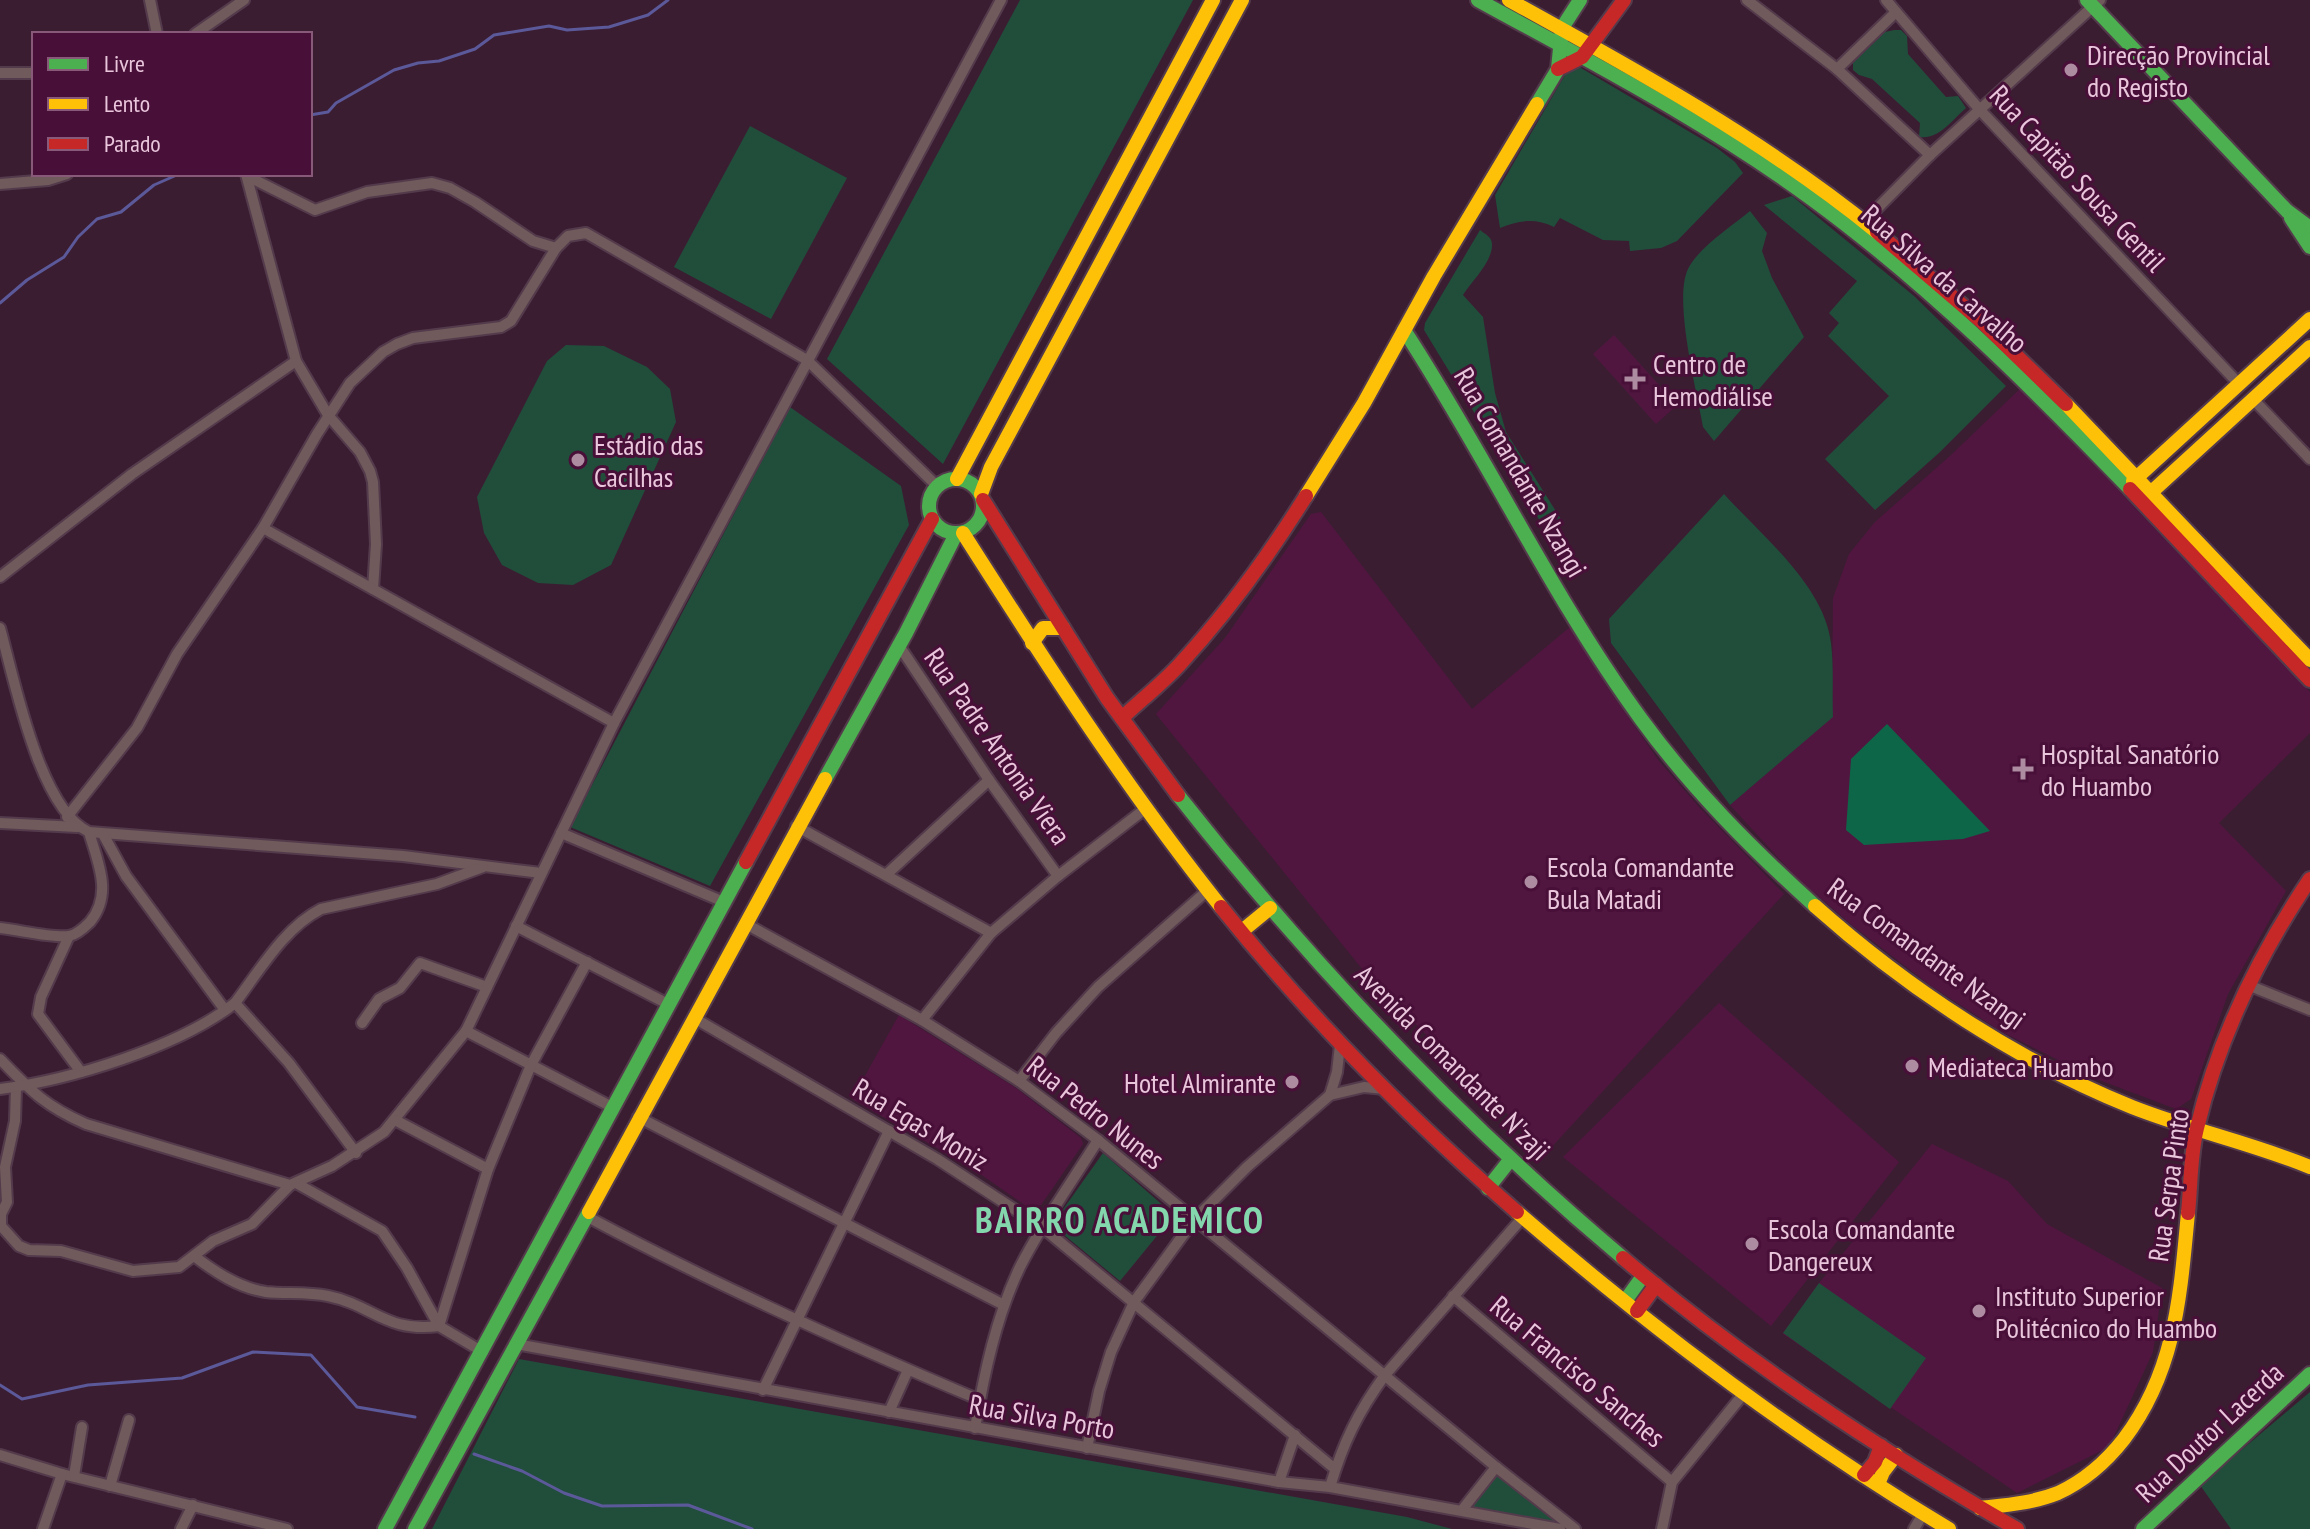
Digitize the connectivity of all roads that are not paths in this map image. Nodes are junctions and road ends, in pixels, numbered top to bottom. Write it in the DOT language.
graph roads {
  1 [pos="150,0"];
  2 [pos="244,0"];
  3 [pos="1001,0"];
  4 [pos="1213,0"];
  5 [pos="1242,0"];
  6 [pos="1478,0"];
  7 [pos="1509,0"];
  8 [pos="1624,0"];
  9 [pos="1747,0"];
  10 [pos="1886,0"];
  11 [pos="2093,2"];
  12 [pos="1578,3"];
  13 [pos="1896,12"];
  14 [pos="1607,24"];
  15 [pos="157,32"];
  16 [pos="198,32"];
  17 [pos="1560,36"];
  18 [pos="1587,52"];
  19 [pos="1558,69"];
  20 [pos="1837,69"];
  21 [pos="0,73"];
  22 [pos="32,73"];
  23 [pos="1980,110"];
  24 [pos="1930,155"];
  25 [pos="61,176"];
  26 [pos="247,176"];
  27 [pos="249,176"];
  28 [pos="0,184"];
  29 [pos="2287,211"];
  30 [pos="1859,226"];
  31 [pos="2310,228"];
  32 [pos="2310,247"];
  33 [pos="556,248"];
  34 [pos="2310,319"];
  35 [pos="1404,330"];
  36 [pos="2310,347"];
  37 [pos="807,360"];
  38 [pos="296,361"];
  39 [pos="2239,384"];
  40 [pos="2252,398"];
  41 [pos="328,415"];
  42 [pos="2310,459"];
  43 [pos="957,479"];
  44 [pos="2133,482"];
  45 [pos="937,486"];
  46 [pos="2146,496"];
  47 [pos="982,497"];
  48 [pos="932,519"];
  49 [pos="263,528"];
  50 [pos="959,533"];
  51 [pos="0,577"];
  52 [pos="373,589"];
  53 [pos="0,628"];
  54 [pos="1063,628"];
  55 [pos="1032,643"];
  56 [pos="898,644"];
  57 [pos="2287,646"];
  58 [pos="2310,660"];
  59 [pos="2310,680"];
  60 [pos="1122,718"];
  61 [pos="614,723"];
  62 [pos="989,780"];
  63 [pos="1145,809"];
  64 [pos="67,817"];
  65 [pos="0,823"];
  66 [pos="796,826"];
  67 [pos="77,827"];
  68 [pos="89,832"];
  69 [pos="561,833"];
  70 [pos="103,834"];
  71 [pos="485,866"];
  72 [pos="541,873"];
  73 [pos="887,874"];
  74 [pos="1058,876"];
  75 [pos="2310,879"];
  76 [pos="1208,890"];
  77 [pos="724,902"];
  78 [pos="1270,908"];
  79 [pos="746,924"];
  80 [pos="516,926"];
  81 [pos="0,928"];
  82 [pos="1242,931"];
  83 [pos="991,933"];
  84 [pos="69,936"];
  85 [pos="587,962"];
  86 [pos="2248,985"];
  87 [pos="487,987"];
  88 [pos="235,1003"];
  89 [pos="668,1004"];
  90 [pos="225,1010"];
  91 [pos="2310,1010"];
  92 [pos="694,1018"];
  93 [pos="922,1020"];
  94 [pos="362,1023"];
  95 [pos="466,1031"];
  96 [pos="1340,1045"];
  97 [pos="0,1059"];
  98 [pos="531,1065"];
  99 [pos="81,1072"];
  100 [pos="1019,1081"];
  101 [pos="21,1086"];
  102 [pos="0,1089"];
  103 [pos="1385,1089"];
  104 [pos="1330,1095"];
  105 [pos="612,1107"];
  106 [pos="638,1117"];
  107 [pos="395,1120"];
  108 [pos="2197,1129"];
  109 [pos="889,1131"];
  110 [pos="1098,1140"];
  111 [pos="4,1149"];
  112 [pos="356,1153"];
  113 [pos="1510,1160"];
  114 [pos="2310,1167"];
  115 [pos="488,1169"];
  116 [pos="293,1184"];
  117 [pos="1488,1188"];
  118 [pos="586,1216"];
  119 [pos="1523,1217"];
  120 [pos="1194,1220"];
  121 [pos="844,1224"];
  122 [pos="1043,1228"];
  123 [pos="194,1256"];
  124 [pos="1643,1276"];
  125 [pos="1656,1285"];
  126 [pos="1453,1296"];
  127 [pos="1134,1302"];
  128 [pos="1004,1305"];
  129 [pos="1631,1306"];
  130 [pos="798,1319"];
  131 [pos="439,1326"];
  132 [pos="516,1344"];
  133 [pos="483,1352"];
  134 [pos="908,1370"];
  135 [pos="2310,1374"];
  136 [pos="1385,1375"];
  137 [pos="763,1390"];
  138 [pos="1745,1392"];
  139 [pos="980,1400"];
  140 [pos="889,1412"];
  141 [pos="129,1420"];
  142 [pos="82,1427"];
  143 [pos="975,1428"];
  144 [pos="1295,1435"];
  145 [pos="1881,1446"];
  146 [pos="1087,1448"];
  147 [pos="0,1455"];
  148 [pos="1896,1455"];
  149 [pos="1496,1467"];
  150 [pos="1335,1469"];
  151 [pos="62,1474"];
  152 [pos="1864,1475"];
  153 [pos="74,1476"];
  154 [pos="1279,1482"];
  155 [pos="1672,1482"];
  156 [pos="1878,1484"];
  157 [pos="110,1486"];
  158 [pos="1330,1487"];
  159 [pos="193,1505"];
  160 [pos="1980,1508"];
  161 [pos="1462,1510"];
  162 [pos="1923,1514"];
  163 [pos="43,1529"];
  164 [pos="181,1529"];
  165 [pos="287,1529"];
  166 [pos="385,1529"];
  167 [pos="415,1529"];
  168 [pos="1560,1529"];
  169 [pos="1575,1529"];
  170 [pos="1662,1529"];
  171 [pos="1914,1529"];
  172 [pos="1949,1529"];
  173 [pos="2017,1529"];
  174 [pos="2143,1529"];
  1 -- 15 [label="street"];
  2 -- 16 [label="street"];
  3 -- 37 [label="street"];
  4 -- 43 [label="street"];
  5 -- 47 [label="street"];
  6 -- 17 [label="street, Rua Silva da Carvalho"];
  7 -- 17 [label="street, Rua Silva da Carvalho"];
  8 -- 14 [label="street"];
  9 -- 20 [label="street"];
  10 -- 13 [label="street, Rua Capitão Sousa Gentil"];
  11 -- 23 [label="street"];
  11 -- 29 [label="street"];
  12 -- 14 [label="street"];
  12 -- 17 [label="street"];
  13 -- 20 [label="street"];
  13 -- 23 [label="street, Rua Capitão Sousa Gentil"];
  14 -- 18 [label="street"];
  17 -- 18 [label="street, Rua Silva da Carvalho"];
  17 -- 19 [label="street"];
  18 -- 19 [label="street"];
  18 -- 30 [label="street, Rua Silva da Carvalho"];
  19 -- 35 [label="street"];
  20 -- 24 [label="street"];
  21 -- 22 [label="street"];
  23 -- 24 [label="street"];
  23 -- 39 [label="street, Rua Capitão Sousa Gentil"];
  24 -- 30 [label="street"];
  25 -- 28 [label="street"];
  26 -- 38 [label="street"];
  27 -- 33 [label="street"];
  29 -- 31 [label="street"];
  29 -- 32 [label="street"];
  30 -- 44 [label="street, Rua Silva da Carvalho"];
  33 -- 37 [label="street"];
  33 -- 41 [label="street"];
  34 -- 39 [label="street"];
  35 -- 60 [label="street"];
  35 -- 108 [label="street, Rua Comandante Nzangi"];
  36 -- 40 [label="street"];
  37 -- 45 [label="street"];
  37 -- 61 [label="street"];
  38 -- 41 [label="street"];
  38 -- 51 [label="street"];
  39 -- 44 [label="street"];
  40 -- 42 [label="street"];
  40 -- 46 [label="street"];
  41 -- 49 [label="street"];
  41 -- 52 [label="street"];
  43 -- 45 [label="street"];
  43 -- 47 [label="street"];
  44 -- 46 [label="street, Rua Silva da Carvalho"];
  45 -- 48 [label="street"];
  46 -- 57 [label="street, Rua Silva da Carvalho"];
  47 -- 50 [label="street"];
  47 -- 54 [label="street, Avenida Comandante N'zaji"];
  48 -- 50 [label="street"];
  48 -- 77 [label="street"];
  49 -- 52 [label="street"];
  49 -- 64 [label="street"];
  50 -- 55 [label="street"];
  50 -- 56 [label="street"];
  52 -- 61 [label="street"];
  53 -- 64 [label="street"];
  54 -- 55 [label="street"];
  54 -- 60 [label="street, Avenida Comandante N'zaji"];
  55 -- 63 [label="street"];
  56 -- 62 [label="street, Rua Padre Antonia Viera"];
  56 -- 66 [label="street"];
  57 -- 58 [label="street, Rua Silva da Carvalho"];
  57 -- 59 [label="street, Rua Silva da Carvalho"];
  60 -- 78 [label="street, Avenida Comandante N'zaji"];
  61 -- 69 [label="street"];
  62 -- 73 [label="street"];
  62 -- 74 [label="street, Rua Padre Antonia Viera"];
  63 -- 74 [label="street"];
  63 -- 76 [label="street"];
  64 -- 67 [label="street"];
  65 -- 67 [label="street"];
  66 -- 73 [label="street"];
  66 -- 79 [label="street"];
  67 -- 68 [label="street"];
  68 -- 70 [label="street"];
  68 -- 84 [label="street"];
  69 -- 72 [label="street"];
  69 -- 77 [label="street"];
  70 -- 71 [label="street"];
  70 -- 90 [label="street"];
  71 -- 72 [label="street"];
  71 -- 88 [label="street"];
  72 -- 80 [label="street"];
  73 -- 83 [label="street"];
  74 -- 83 [label="street"];
  75 -- 86 [label="street, Rua Serpa Pinto"];
  76 -- 82 [label="street"];
  76 -- 100 [label="street"];
  77 -- 89 [label="street"];
  78 -- 82 [label="street"];
  78 -- 113 [label="street, Avenida Comandante N'zaji"];
  79 -- 92 [label="street"];
  79 -- 93 [label="street, Rua Pedro Nunes"];
  80 -- 85 [label="street"];
  80 -- 87 [label="street"];
  81 -- 84 [label="street"];
  82 -- 96 [label="street"];
  83 -- 93 [label="street"];
  84 -- 99 [label="street"];
  85 -- 89 [label="street"];
  85 -- 98 [label="street"];
  86 -- 91 [label="street"];
  86 -- 108 [label="street, Rua Serpa Pinto"];
  87 -- 94 [label="street"];
  87 -- 95 [label="street"];
  88 -- 90 [label="street"];
  88 -- 112 [label="street"];
  89 -- 105 [label="street"];
  90 -- 99 [label="street"];
  92 -- 106 [label="street"];
  92 -- 109 [label="street, Rua Egas Moniz"];
  93 -- 100 [label="street, Rua Pedro Nunes"];
  95 -- 98 [label="street"];
  95 -- 107 [label="street"];
  96 -- 103 [label="street"];
  96 -- 104 [label="street"];
  97 -- 101 [label="street"];
  98 -- 105 [label="street"];
  98 -- 115 [label="street"];
  99 -- 101 [label="street"];
  100 -- 110 [label="street, Rua Pedro Nunes"];
  101 -- 102 [label="street"];
  101 -- 111 [label="street"];
  101 -- 116 [label="street"];
  103 -- 104 [label="street"];
  103 -- 117 [label="street"];
  104 -- 120 [label="street"];
  105 -- 133 [label="street"];
  106 -- 118 [label="street"];
  106 -- 121 [label="street"];
  107 -- 112 [label="street"];
  107 -- 115 [label="street"];
  108 -- 114 [label="street, Rua Comandante Nzangi"];
  108 -- 160 [label="street, Rua Serpa Pinto"];
  109 -- 121 [label="street"];
  109 -- 122 [label="street, Rua Egas Moniz"];
  110 -- 120 [label="street, Rua Pedro Nunes"];
  110 -- 122 [label="street"];
  111 -- 123 [label="street"];
  112 -- 116 [label="street"];
  113 -- 117 [label="street"];
  113 -- 124 [label="street, Avenida Comandante N'zaji"];
  115 -- 131 [label="street"];
  116 -- 123 [label="street"];
  116 -- 131 [label="street"];
  117 -- 119 [label="street"];
  118 -- 130 [label="street"];
  118 -- 132 [label="street"];
  119 -- 126 [label="street"];
  119 -- 129 [label="street"];
  120 -- 127 [label="street"];
  120 -- 136 [label="street, Rua Pedro Nunes"];
  121 -- 128 [label="street"];
  121 -- 130 [label="street"];
  122 -- 127 [label="street, Rua Egas Moniz"];
  122 -- 128 [label="street"];
  123 -- 131 [label="street"];
  124 -- 125 [label="street, Avenida Comandante N'zaji"];
  124 -- 129 [label="street"];
  125 -- 129 [label="street"];
  125 -- 145 [label="street, Avenida Comandante N'zaji"];
  126 -- 136 [label="street"];
  126 -- 155 [label="street, Rua Francisco Sanches"];
  127 -- 144 [label="street, Rua Egas Moniz"];
  127 -- 146 [label="street"];
  128 -- 139 [label="street"];
  129 -- 138 [label="street"];
  130 -- 134 [label="street"];
  130 -- 137 [label="street"];
  131 -- 133 [label="street"];
  132 -- 137 [label="street, Rua Silva Porto"];
  132 -- 167 [label="street"];
  133 -- 166 [label="street"];
  134 -- 139 [label="street"];
  134 -- 140 [label="street"];
  135 -- 174 [label="street, Rua Doutor Lacerda"];
  136 -- 149 [label="street, Rua Pedro Nunes"];
  136 -- 150 [label="street"];
  137 -- 140 [label="street, Rua Silva Porto"];
  138 -- 152 [label="street"];
  138 -- 155 [label="street"];
  139 -- 143 [label="street"];
  140 -- 143 [label="street, Rua Silva Porto"];
  141 -- 157 [label="street"];
  142 -- 153 [label="street"];
  143 -- 146 [label="street, Rua Silva Porto"];
  144 -- 150 [label="street, Rua Egas Moniz"];
  144 -- 154 [label="street"];
  145 -- 148 [label="street, Avenida Comandante N'zaji"];
  145 -- 152 [label="street"];
  146 -- 154 [label="street, Rua Silva Porto"];
  147 -- 151 [label="street"];
  148 -- 156 [label="street"];
  148 -- 160 [label="street, Avenida Comandante N'zaji"];
  149 -- 161 [label="street"];
  149 -- 169 [label="street, Rua Pedro Nunes"];
  150 -- 158 [label="street"];
  151 -- 153 [label="street"];
  151 -- 163 [label="street"];
  152 -- 156 [label="street"];
  153 -- 157 [label="street"];
  154 -- 158 [label="street, Rua Silva Porto"];
  155 -- 170 [label="street"];
  156 -- 162 [label="street"];
  157 -- 159 [label="street"];
  158 -- 161 [label="street, Rua Silva Porto"];
  159 -- 164 [label="street"];
  159 -- 165 [label="street"];
  160 -- 173 [label="street, Avenida Comandante N'zaji"];
  161 -- 168 [label="street, Rua Silva Porto"];
  162 -- 171 [label="street"];
  162 -- 172 [label="street"];
}
